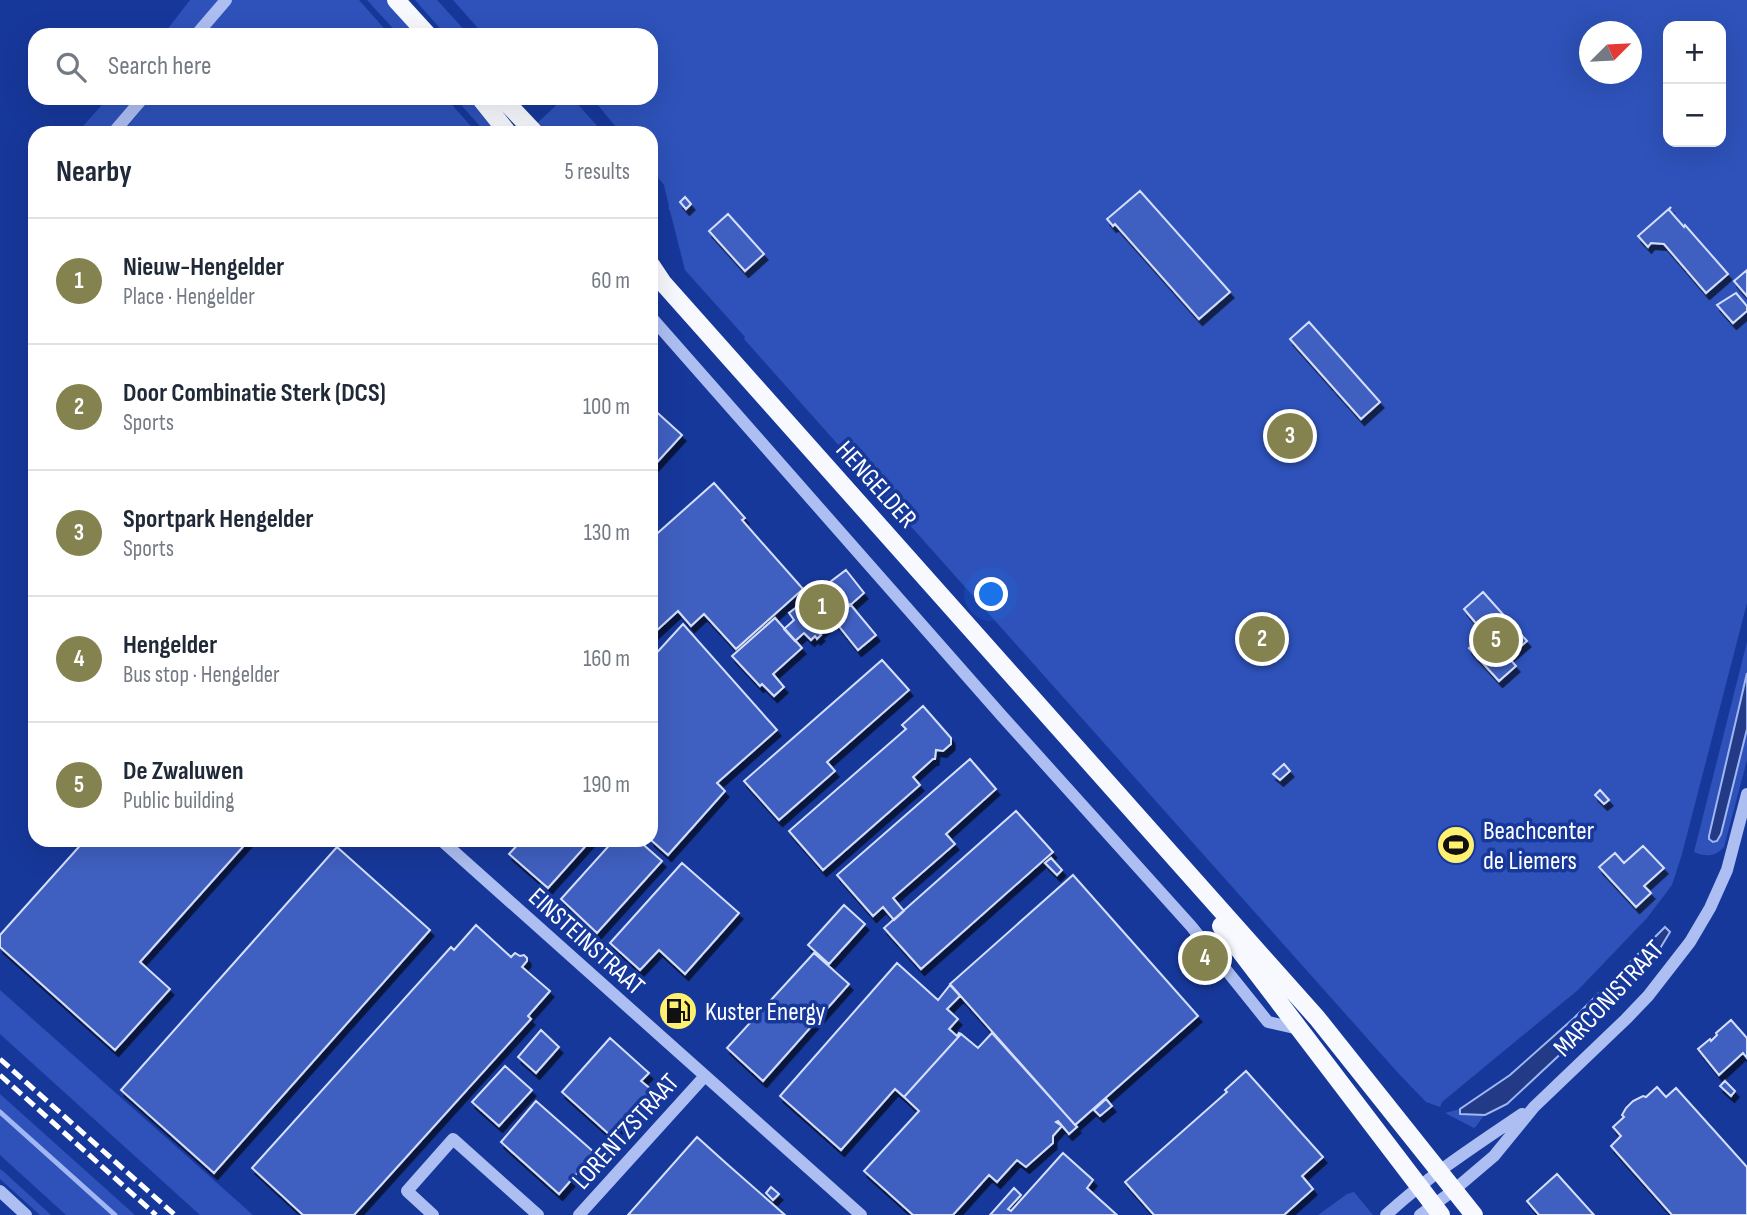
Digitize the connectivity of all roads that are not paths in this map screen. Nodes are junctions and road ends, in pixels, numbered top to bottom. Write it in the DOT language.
graph roads {
  1 [pos="226,0"];
  2 [pos="396,0"];
  3 [pos="408,0"];
  4 [pos="203,28"];
  5 [pos="422,28"];
  6 [pos="434,28"];
  7 [pos="137,105"];
  8 [pos="486,105"];
  9 [pos="509,105"];
  10 [pos="119,126"];
  11 [pos="502,126"];
  12 [pos="528,126"];
  13 [pos="658,274"];
  14 [pos="658,294"];
  15 [pos="658,325"];
  16 [pos="1747,794"];
  17 [pos="449,847"];
  18 [pos="1299,1028"];
  19 [pos="704,1077"];
  20 [pos="1534,1107"];
  21 [pos="1440,1172"];
  22 [pos="1419,1187"];
  23 [pos="1454,1190"];
  24 [pos="0,1191"];
  25 [pos="1432,1212"];
  26 [pos="26,1215"];
  27 [pos="433,1215"];
  28 [pos="538,1215"];
  29 [pos="579,1215"];
  30 [pos="860,1215"];
  31 [pos="1387,1215"];
  32 [pos="1474,1215"];
  1 -- 4 [label="street"];
  2 -- 5 [label="main road"];
  3 -- 6 [label="main road"];
  7 -- 10 [label="street"];
  8 -- 11 [label="main road"];
  9 -- 12 [label="main road"];
  13 -- 21 [label="main road, HENGELDER"];
  14 -- 18 [label="main road, HENGELDER"];
  15 -- 18 [label="street"];
  16 -- 20 [label="street, MARCONISTRAAT"];
  17 -- 19 [label="street, EINSTEINSTRAAT"];
  18 -- 22 [label="main road, HENGELDER"];
  19 -- 29 [label="street, LORENTZSTRAAT"];
  19 -- 30 [label="street, EINSTEINSTRAAT"];
  20 -- 21 [label="street, MARCONISTRAAT"];
  20 -- 23 [label="street, MARCONISTRAAT"];
  21 -- 22 [label="street, MARCONISTRAAT"];
  21 -- 23 [label="main road, HENGELDER"];
  22 -- 25 [label="main road, HENGELDER"];
  22 -- 31 [label="street"];
  23 -- 25 [label="street, MARCONISTRAAT"];
  23 -- 32 [label="main road, HENGELDER"];
  24 -- 26 [label="street"];
  27 -- 28 [label="street"];
}
